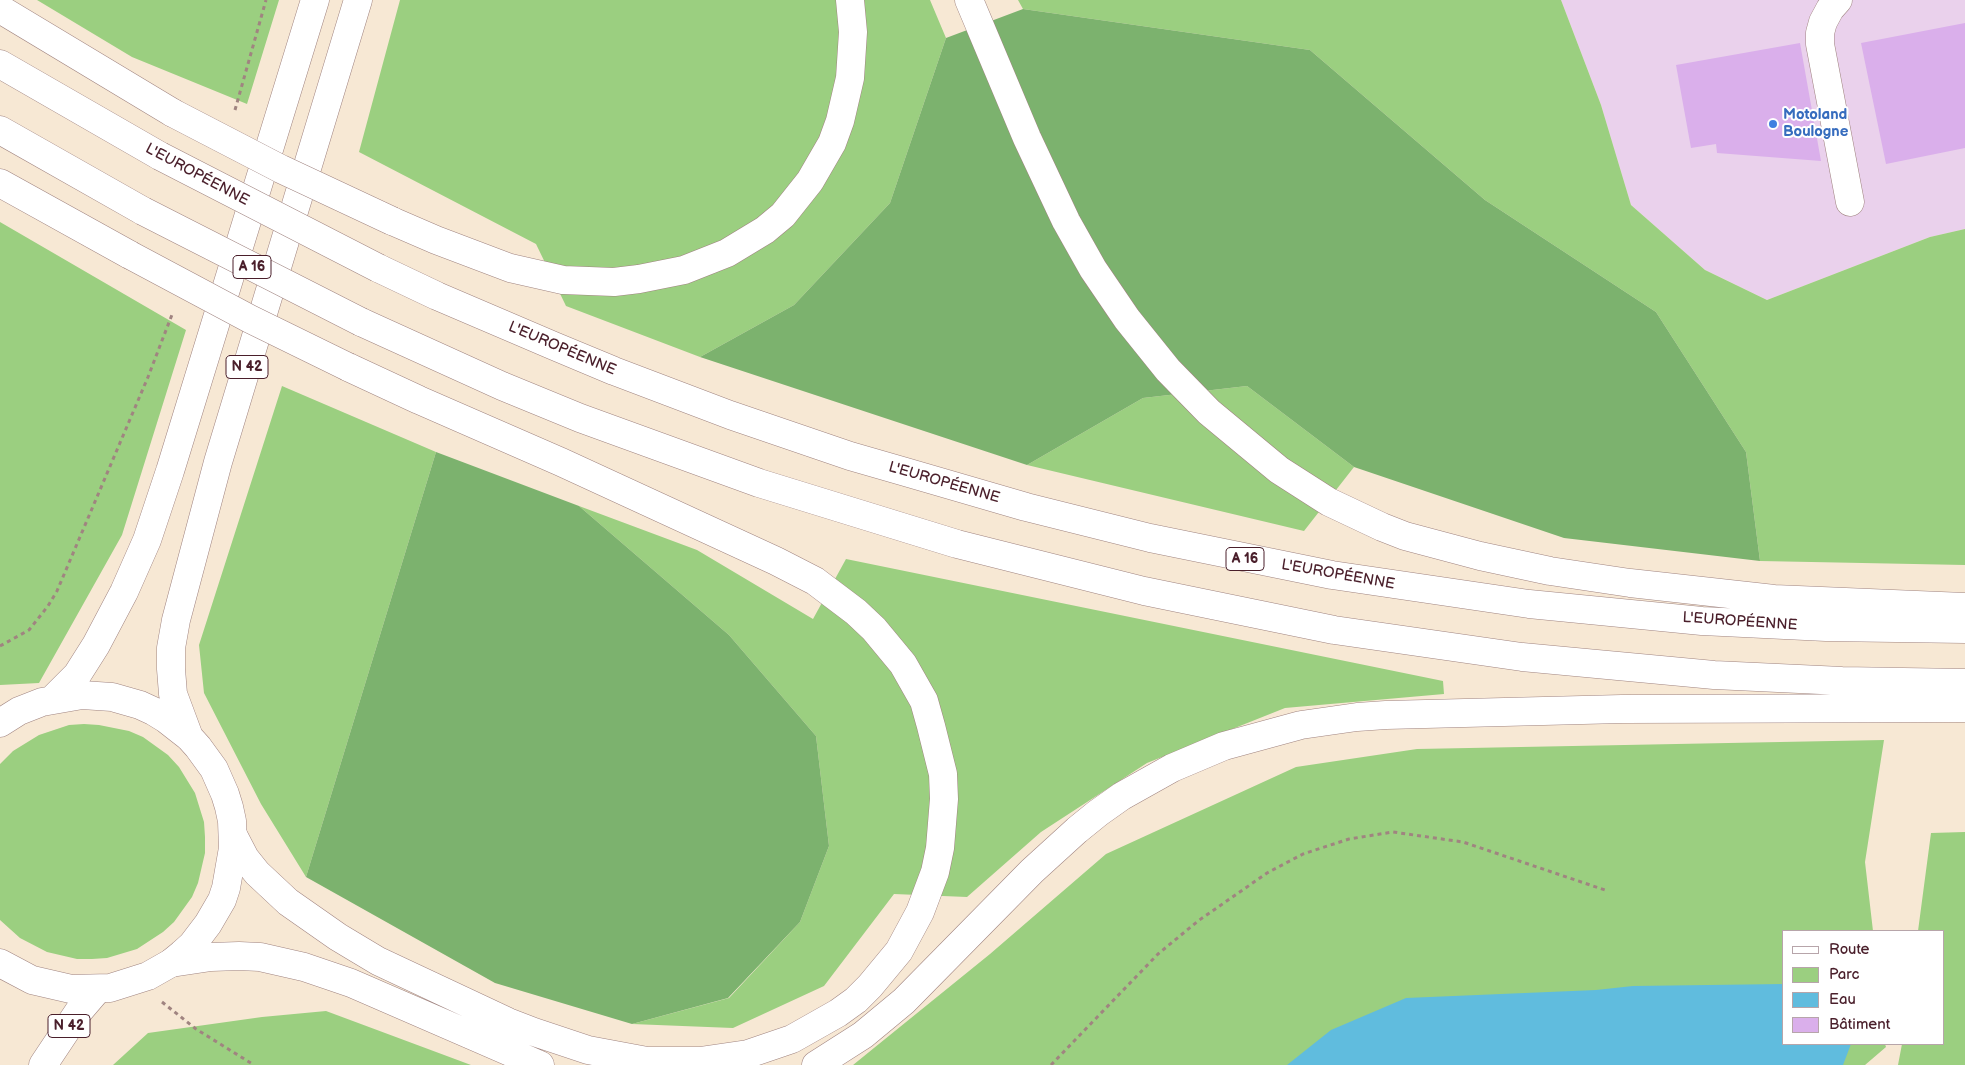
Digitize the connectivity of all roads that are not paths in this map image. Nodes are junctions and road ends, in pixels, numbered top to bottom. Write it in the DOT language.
graph roads {
  1 [pos="314,0"];
  2 [pos="358,0"];
  3 [pos="850,0"];
  4 [pos="969,0"];
  5 [pos="1838,0"];
  6 [pos="0,10"];
  7 [pos="0,64"];
  8 [pos="0,130"];
  9 [pos="0,183"];
  10 [pos="1850,202"];
  11 [pos="1965,607"];
  12 [pos="1965,630"];
  13 [pos="1965,683"];
  14 [pos="53,699"];
  15 [pos="1965,708"];
  16 [pos="6,715"];
  17 [pos="189,736"];
  18 [pos="233,834"];
  19 [pos="0,962"];
  20 [pos="172,962"];
  21 [pos="97,990"];
  22 [pos="43,1065"];
  23 [pos="540,1065"];
  24 [pos="816,1065"];
  1 -- 14 [label="main road, N 42"];
  2 -- 17 [label="main road, N 42"];
  3 -- 6 [label="main road, bridge"];
  4 -- 11 [label="main road"];
  5 -- 10 [label="main road"];
  7 -- 12 [label="main road, L'EUROPÉENNE / A 16, bridge"];
  8 -- 13 [label="main road, A 16, bridge"];
  9 -- 18 [label="main road, bridge"];
  14 -- 16 [label="main road"];
  14 -- 17 [label="main road"];
  15 -- 24 [label="main road"];
  17 -- 18 [label="main road"];
  18 -- 20 [label="main road"];
  19 -- 21 [label="main road"];
  20 -- 21 [label="main road"];
  20 -- 23 [label="main road"];
  21 -- 22 [label="main road, N 42"];
}
